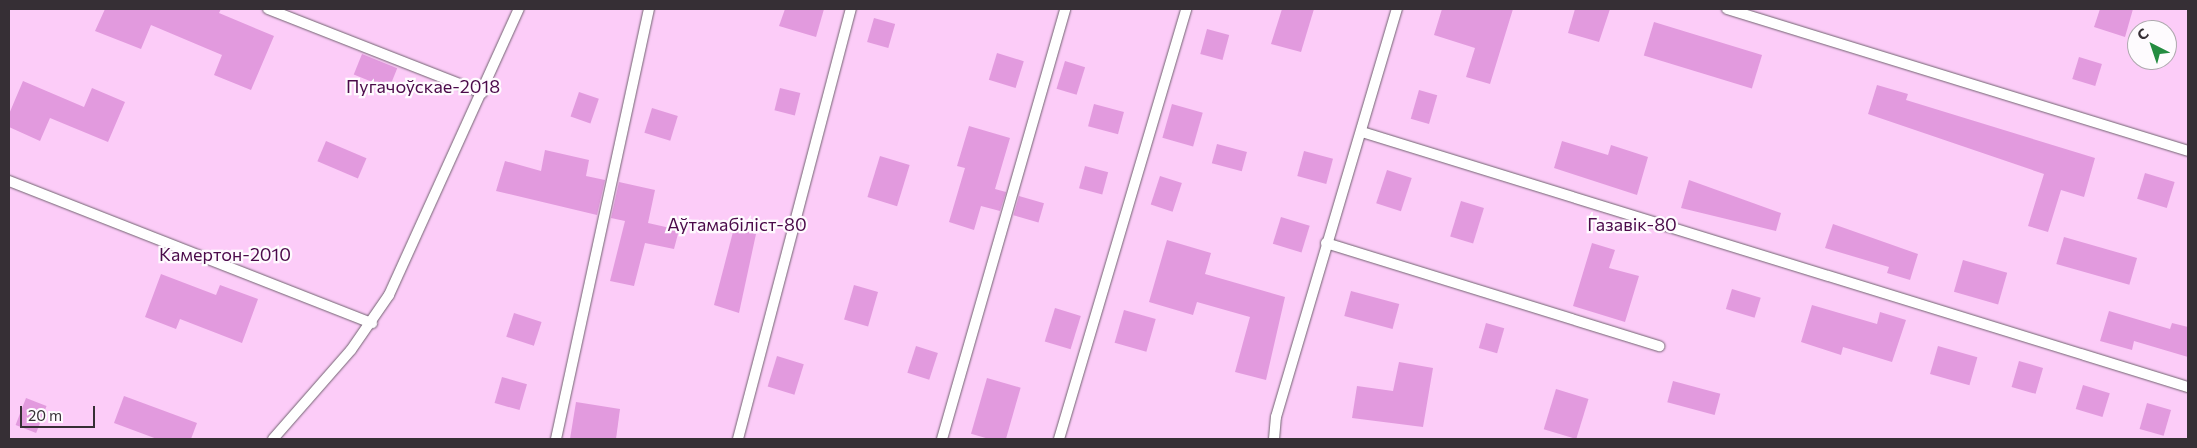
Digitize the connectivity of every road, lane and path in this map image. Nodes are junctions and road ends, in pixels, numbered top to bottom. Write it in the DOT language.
graph roads {
  1 [pos="268,9"];
  2 [pos="520,9"];
  3 [pos="649,9"];
  4 [pos="851,9"];
  5 [pos="1065,9"];
  6 [pos="1186,9"];
  7 [pos="1397,9"];
  8 [pos="1727,9"];
  9 [pos="482,93"];
  10 [pos="1362,132"];
  11 [pos="2188,151"];
  12 [pos="9,181"];
  13 [pos="1326,243"];
  14 [pos="372,323"];
  15 [pos="1659,346"];
  16 [pos="2188,387"];
  17 [pos="273,439"];
  18 [pos="556,439"];
  19 [pos="738,439"];
  20 [pos="942,439"];
  21 [pos="1060,439"];
  22 [pos="1274,439"];
  1 -- 9 [label="lane"];
  2 -- 9 [label="lane"];
  3 -- 18 [label="lane"];
  4 -- 19 [label="lane"];
  5 -- 20 [label="lane"];
  6 -- 21 [label="lane"];
  7 -- 10 [label="lane"];
  8 -- 11 [label="lane"];
  9 -- 14 [label="lane"];
  10 -- 13 [label="lane"];
  10 -- 16 [label="lane"];
  12 -- 14 [label="lane"];
  13 -- 15 [label="lane"];
  13 -- 22 [label="lane"];
  14 -- 17 [label="lane"];
}
